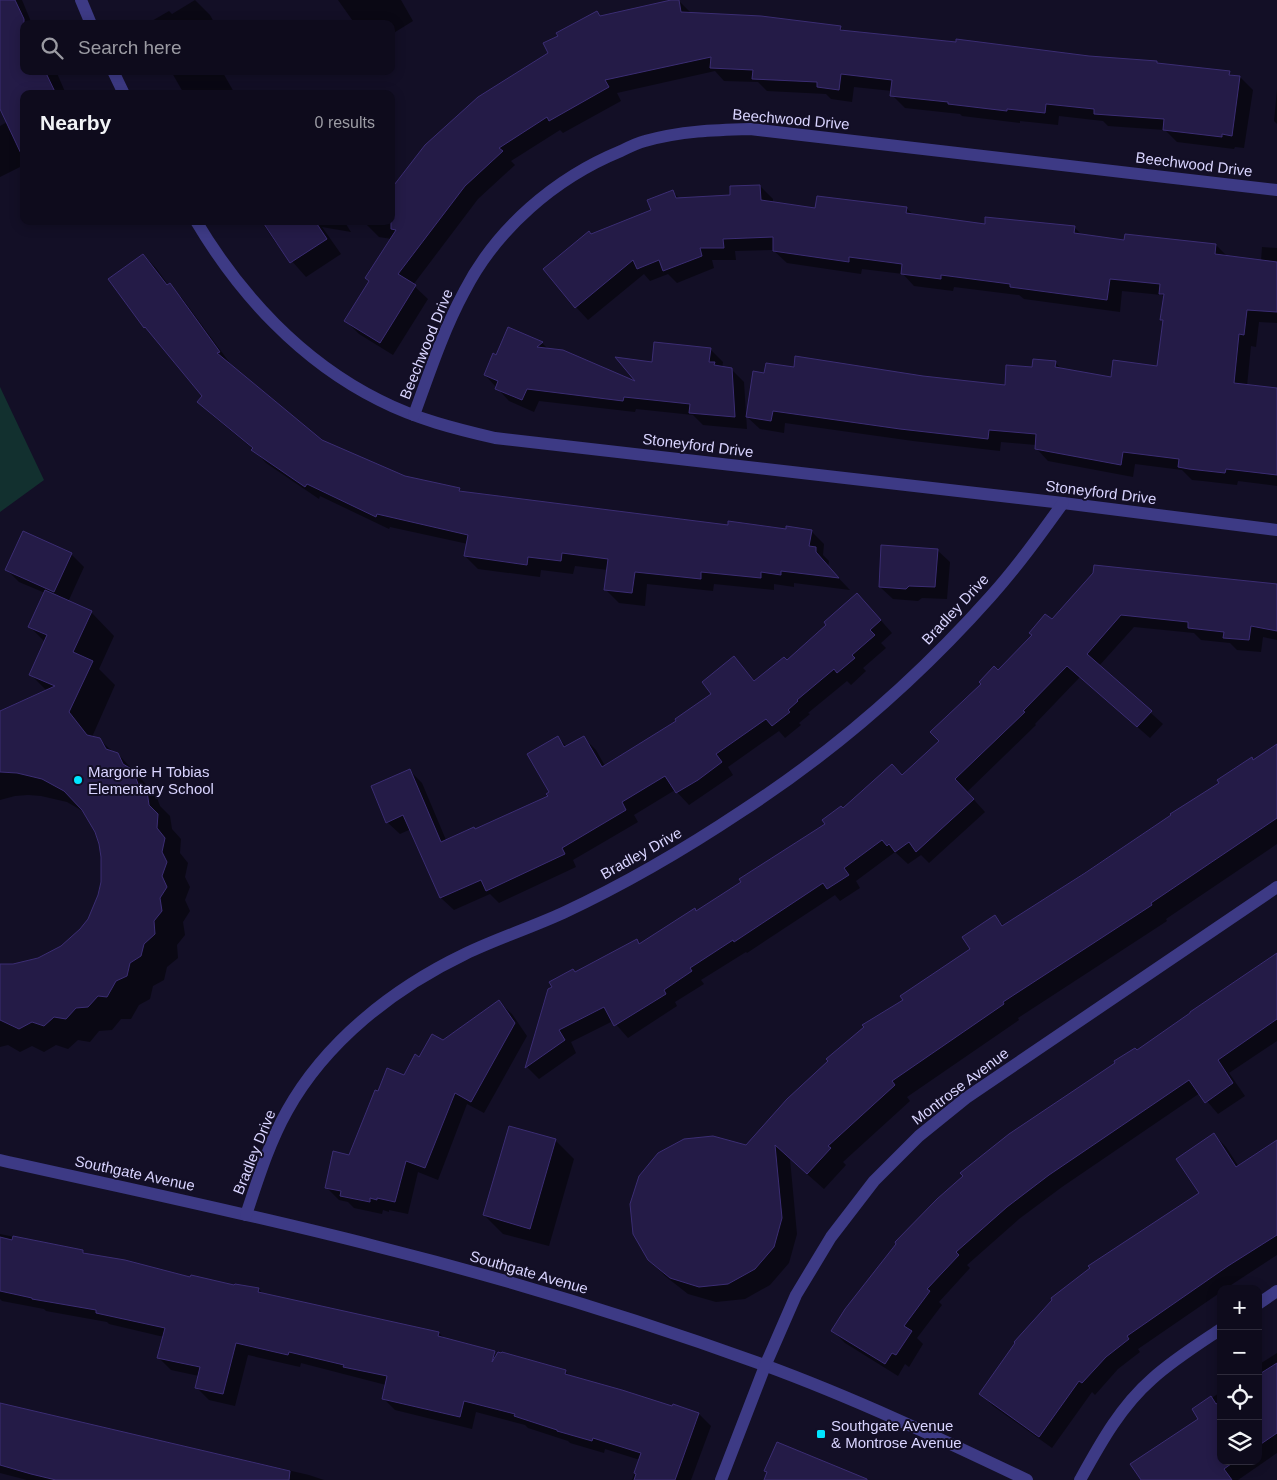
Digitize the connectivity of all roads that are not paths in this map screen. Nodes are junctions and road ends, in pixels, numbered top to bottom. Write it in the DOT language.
graph roads {
  1 [pos="81,0"];
  2 [pos="89,20"];
  3 [pos="114,75"];
  4 [pos="122,90"];
  5 [pos="1277,190"];
  6 [pos="199,225"];
  7 [pos="414,415"];
  8 [pos="1063,504"];
  9 [pos="1277,530"];
  10 [pos="1277,887"];
  11 [pos="0,1160"];
  12 [pos="246,1215"];
  13 [pos="1277,1291"];
  14 [pos="1262,1301"];
  15 [pos="1220,1330"];
  16 [pos="766,1366"];
  17 [pos="721,1480"];
  18 [pos="1028,1480"];
  19 [pos="1080,1480"];
  1 -- 2 [label="street"];
  3 -- 4 [label="street"];
  5 -- 7 [label="street, Beechwood Drive"];
  6 -- 7 [label="street, Stoneyford Drive"];
  7 -- 8 [label="street, Stoneyford Drive"];
  8 -- 9 [label="street, Stoneyford Drive"];
  8 -- 12 [label="street, Bradley Drive"];
  10 -- 16 [label="street, Montrose Avenue"];
  11 -- 12 [label="street, Southgate Avenue"];
  12 -- 16 [label="street, Southgate Avenue"];
  13 -- 14 [label="street"];
  15 -- 19 [label="street"];
  16 -- 17 [label="street, Montrose Avenue"];
  16 -- 18 [label="street, Southgate Avenue"];
}
